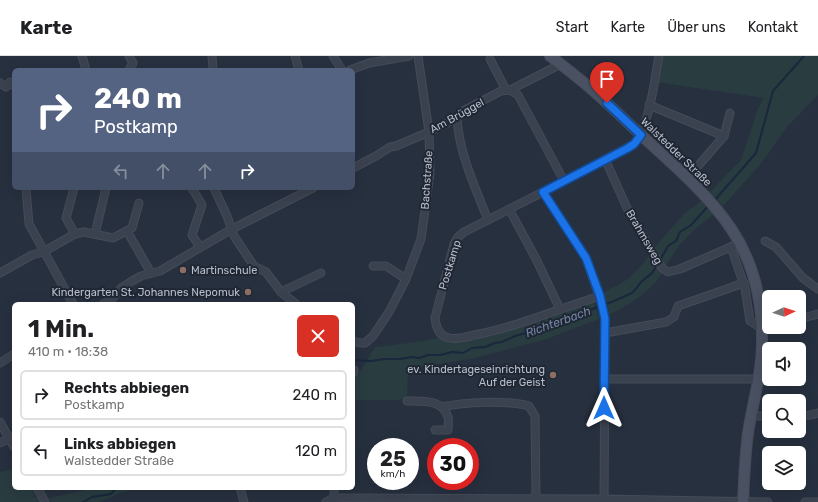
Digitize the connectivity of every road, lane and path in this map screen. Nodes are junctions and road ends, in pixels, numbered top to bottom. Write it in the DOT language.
graph roads {
  1 [pos="82,56"];
  2 [pos="129,56"];
  3 [pos="212,56"];
  4 [pos="295,56"];
  5 [pos="333,56"];
  6 [pos="406,56"];
  7 [pos="418,56"];
  8 [pos="550,56"];
  9 [pos="659,56"];
  10 [pos="367,59"];
  11 [pos="490,59"];
  12 [pos="561,64"];
  13 [pos="85,68"];
  14 [pos="130,68"];
  15 [pos="213,68"];
  16 [pos="298,68"];
  17 [pos="341,68"];
  18 [pos="353,68"];
  19 [pos="0,83"];
  20 [pos="12,84"];
  21 [pos="508,90"];
  22 [pos="649,105"];
  23 [pos="730,113"];
  24 [pos="457,118"];
  25 [pos="429,132"];
  26 [pos="641,135"];
  27 [pos="724,136"];
  28 [pos="605,159"];
  29 [pos="698,166"];
  30 [pos="355,167"];
  31 [pos="564,181"];
  32 [pos="26,190"];
  33 [pos="73,190"];
  34 [pos="106,190"];
  35 [pos="193,190"];
  36 [pos="215,190"];
  37 [pos="309,190"];
  38 [pos="543,192"];
  39 [pos="139,203"];
  40 [pos="509,209"];
  41 [pos="488,220"];
  42 [pos="232,230"];
  43 [pos="127,231"];
  44 [pos="75,234"];
  45 [pos="95,234"];
  46 [pos="765,241"];
  47 [pos="736,245"];
  48 [pos="200,248"];
  49 [pos="43,252"];
  50 [pos="373,266"];
  51 [pos="0,273"];
  52 [pos="152,273"];
  53 [pos="321,273"];
  54 [pos="406,279"];
  55 [pos="744,283"];
  56 [pos="818,290"];
  57 [pos="282,292"];
  58 [pos="600,297"];
  59 [pos="72,302"];
  60 [pos="106,302"];
  61 [pos="294,302"];
  62 [pos="560,309"];
  63 [pos="762,312"];
  64 [pos="818,314"];
  65 [pos="806,317"];
  66 [pos="762,326"];
  67 [pos="605,334"];
  68 [pos="764,334"];
  69 [pos="355,342"];
  70 [pos="12,355"];
  71 [pos="0,363"];
  72 [pos="605,379"];
  73 [pos="758,379"];
  74 [pos="407,401"];
  75 [pos="441,407"];
  76 [pos="818,413"];
  77 [pos="806,415"];
  78 [pos="751,416"];
  79 [pos="762,416"];
  80 [pos="0,422"];
  81 [pos="435,430"];
  82 [pos="9,439"];
  83 [pos="0,443"];
  84 [pos="12,444"];
  85 [pos="38,490"];
  86 [pos="241,490"];
  87 [pos="536,499"];
  88 [pos="334,500"];
  89 [pos="492,500"];
  90 [pos="604,501"];
  91 [pos="45,502"];
  92 [pos="244,502"];
  93 [pos="326,502"];
  94 [pos="743,502"];
  95 [pos="768,502"];
  96 [pos="805,502"];
  97 [pos="818,502"];
  1 -- 13 [label="street"];
  2 -- 14 [label="street"];
  3 -- 15 [label="street"];
  4 -- 16 [label="street"];
  5 -- 17 [label="street"];
  6 -- 10 [label="street"];
  7 -- 25 [label="street, Bachstraße"];
  8 -- 12 [label="main road, Walstedder Straße"];
  9 -- 22 [label="street"];
  10 -- 18 [label="street"];
  11 -- 21 [label="street"];
  12 -- 21 [label="street, Am Brüggel"];
  12 -- 26 [label="main road, Walstedder Straße"];
  19 -- 20 [label="street"];
  21 -- 24 [label="street, Am Brüggel"];
  21 -- 31 [label="street"];
  22 -- 26 [label="street"];
  22 -- 27 [label="street"];
  23 -- 27 [label="street"];
  24 -- 25 [label="street, Am Brüggel"];
  24 -- 41 [label="street"];
  25 -- 30 [label="street, Am Brüggel"];
  25 -- 54 [label="street, Bachstraße"];
  26 -- 28 [label="street, Postkamp"];
  26 -- 47 [label="main road, Walstedder Straße"];
  27 -- 29 [label="street"];
  28 -- 31 [label="street, Postkamp"];
  28 -- 47 [label="street, Brahmsweg"];
  31 -- 38 [label="street, Postkamp"];
  32 -- 49 [label="street"];
  33 -- 44 [label="street"];
  34 -- 45 [label="street"];
  35 -- 48 [label="street"];
  36 -- 42 [label="street"];
  37 -- 42 [label="street"];
  38 -- 40 [label="street, Postkamp"];
  38 -- 58 [label="street"];
  39 -- 43 [label="street"];
  40 -- 41 [label="street, Postkamp"];
  40 -- 62 [label="street"];
  41 -- 62 [label="street, Postkamp"];
  42 -- 48 [label="street"];
  42 -- 57 [label="street"];
  43 -- 45 [label="street"];
  43 -- 52 [label="street"];
  44 -- 45 [label="street"];
  44 -- 49 [label="street"];
  46 -- 56 [label="street"];
  47 -- 55 [label="street, Walstedder Straße"];
  47 -- 63 [label="main road, Walstedder Straße"];
  48 -- 52 [label="street"];
  49 -- 51 [label="street"];
  49 -- 59 [label="street"];
  50 -- 54 [label="street"];
  52 -- 60 [label="street"];
  53 -- 57 [label="street"];
  54 -- 69 [label="street, Bachstraße"];
  55 -- 66 [label="street, Walstedder Straße"];
  55 -- 67 [label="street"];
  57 -- 61 [label="street"];
  58 -- 62 [label="street, Postkamp"];
  58 -- 67 [label="street"];
  64 -- 65 [label="street"];
  67 -- 72 [label="street"];
  68 -- 73 [label="main road, Walstedder Straße"];
  70 -- 71 [label="street"];
  72 -- 73 [label="street"];
  72 -- 90 [label="street"];
  73 -- 78 [label="main road, Walstedder Straße"];
  74 -- 75 [label="street"];
  75 -- 81 [label="street"];
  75 -- 87 [label="street"];
  76 -- 77 [label="street"];
  78 -- 79 [label="street"];
  78 -- 94 [label="main road, Walstedder Straße"];
  80 -- 82 [label="street"];
  82 -- 83 [label="street"];
  82 -- 84 [label="street"];
  85 -- 91 [label="street"];
  86 -- 92 [label="street"];
  87 -- 89 [label="street"];
  87 -- 90 [label="street"];
  88 -- 89 [label="street"];
  88 -- 93 [label="street"];
  90 -- 94 [label="street"];
  94 -- 95 [label="street"];
  96 -- 97 [label="street"];
}
